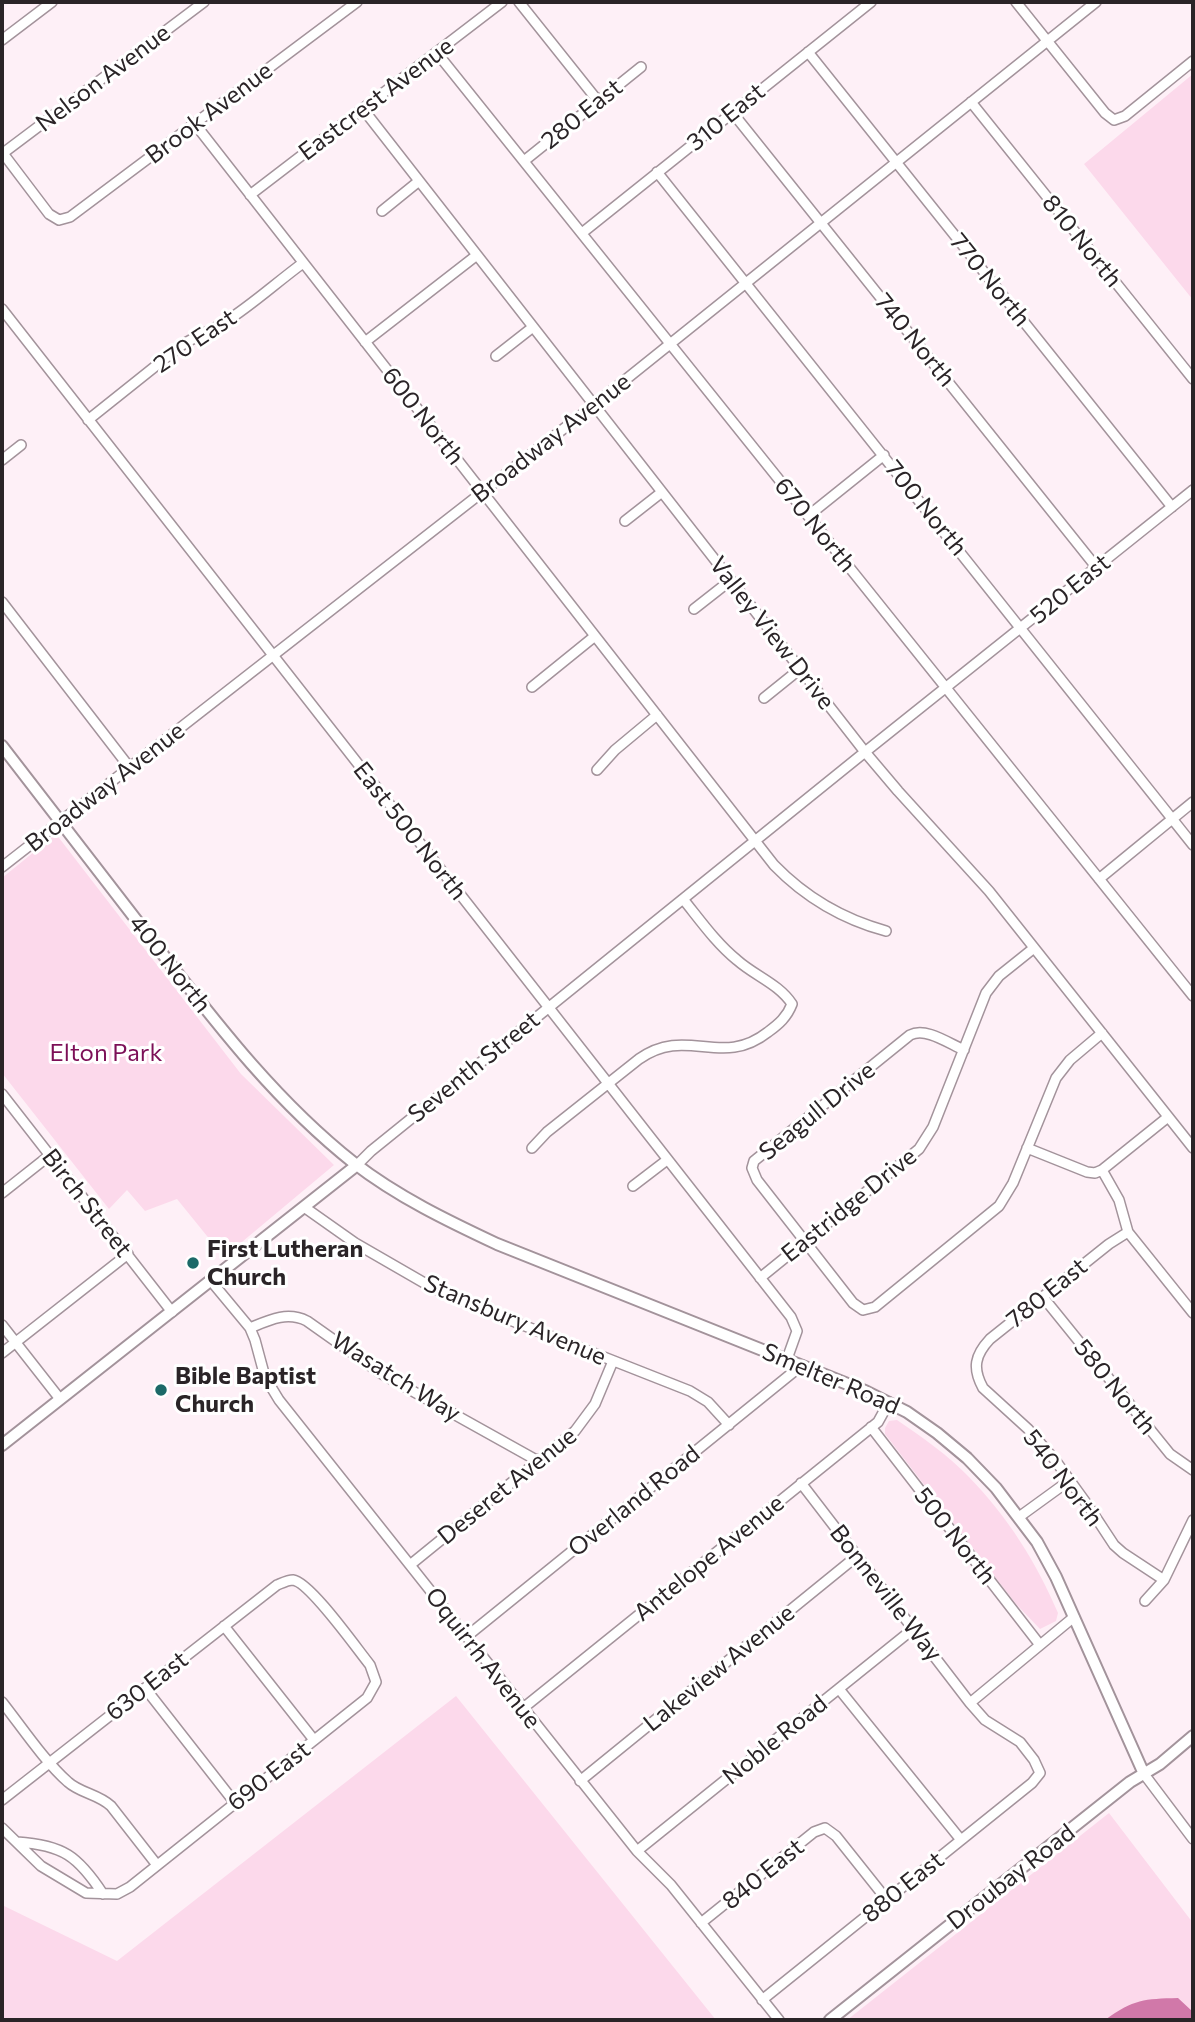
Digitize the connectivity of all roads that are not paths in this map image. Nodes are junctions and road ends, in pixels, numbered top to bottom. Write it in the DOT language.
graph roads {
  1 [pos="52,2"];
  2 [pos="204,2"];
  3 [pos="502,2"];
  4 [pos="519,2"];
  5 [pos="871,2"];
  6 [pos="1016,2"];
  7 [pos="1096,2"];
  8 [pos="351,3"];
  9 [pos="2,40"];
  10 [pos="1047,41"];
  11 [pos="808,52"];
  12 [pos="438,53"];
  13 [pos="1193,61"];
  14 [pos="641,67"];
  15 [pos="598,101"];
  16 [pos="971,102"];
  17 [pos="363,109"];
  18 [pos="732,112"];
  19 [pos="195,124"];
  20 [pos="2,154"];
  21 [pos="524,161"];
  22 [pos="896,162"];
  23 [pos="657,172"];
  24 [pos="419,181"];
  25 [pos="250,195"];
  26 [pos="382,211"];
  27 [pos="821,223"];
  28 [pos="582,233"];
  29 [pos="477,255"];
  30 [pos="303,262"];
  31 [pos="746,283"];
  32 [pos="2,309"];
  33 [pos="533,327"];
  34 [pos="365,342"];
  35 [pos="670,344"];
  36 [pos="496,356"];
  37 [pos="1193,379"];
  38 [pos="594,405"];
  39 [pos="88,420"];
  40 [pos="21,445"];
  41 [pos="884,455"];
  42 [pos="2,460"];
  43 [pos="1193,490"];
  44 [pos="482,492"];
  45 [pos="662,492"];
  46 [pos="1172,507"];
  47 [pos="808,516"];
  48 [pos="625,521"];
  49 [pos="1097,568"];
  50 [pos="731,580"];
  51 [pos="2,602"];
  52 [pos="694,609"];
  53 [pos="1022,628"];
  54 [pos="595,636"];
  55 [pos="273,655"];
  56 [pos="800,669"];
  57 [pos="532,687"];
  58 [pos="946,688"];
  59 [pos="764,698"];
  60 [pos="657,715"];
  61 [pos="2,746"];
  62 [pos="865,752"];
  63 [pos="130,768"];
  64 [pos="597,770"];
  65 [pos="1193,802"];
  66 [pos="1172,819"];
  67 [pos="60,822"];
  68 [pos="755,841"];
  69 [pos="1193,845"];
  70 [pos="2,867"];
  71 [pos="1099,879"];
  72 [pos="683,899"];
  73 [pos="886,931"];
  74 [pos="1034,948"];
  75 [pos="1193,996"];
  76 [pos="548,1007"];
  77 [pos="1102,1033"];
  78 [pos="964,1050"];
  79 [pos="608,1084"];
  80 [pos="2,1094"];
  81 [pos="1168,1117"];
  82 [pos="531,1148"];
  83 [pos="1027,1148"];
  84 [pos="1193,1148"];
  85 [pos="50,1155"];
  86 [pos="667,1160"];
  87 [pos="357,1165"];
  88 [pos="1102,1170"];
  89 [pos="634,1186"];
  90 [pos="2,1193"];
  91 [pos="304,1206"];
  92 [pos="1128,1232"];
  93 [pos="805,1241"];
  94 [pos="128,1254"];
  95 [pos="760,1278"];
  96 [pos="211,1281"];
  97 [pos="1043,1297"];
  98 [pos="172,1312"];
  99 [pos="1193,1313"];
  100 [pos="2,1325"];
  101 [pos="250,1328"];
  102 [pos="16,1342"];
  103 [pos="2,1353"];
  104 [pos="787,1359"];
  105 [pos="613,1361"];
  106 [pos="976,1364"];
  107 [pos="802,1365"];
  108 [pos="60,1399"];
  109 [pos="889,1402"];
  110 [pos="729,1424"];
  111 [pos="871,1427"];
  112 [pos="2,1445"];
  113 [pos="538,1461"];
  114 [pos="1193,1470"];
  115 [pos="1070,1480"];
  116 [pos="802,1483"];
  117 [pos="1019,1517"];
  118 [pos="1193,1520"];
  119 [pos="857,1556"];
  120 [pos="410,1565"];
  121 [pos="1164,1580"];
  122 [pos="1145,1601"];
  123 [pos="1074,1617"];
  124 [pos="224,1626"];
  125 [pos="913,1629"];
  126 [pos="466,1637"];
  127 [pos="1040,1646"];
  128 [pos="376,1682"];
  129 [pos="145,1688"];
  130 [pos="839,1689"];
  131 [pos="2,1702"];
  132 [pos="970,1703"];
  133 [pos="522,1709"];
  134 [pos="1193,1736"];
  135 [pos="314,1740"];
  136 [pos="50,1762"];
  137 [pos="1041,1773"];
  138 [pos="1144,1774"];
  139 [pos="580,1781"];
  140 [pos="2,1800"];
  141 [pos="236,1803"];
  142 [pos="2,1828"];
  143 [pos="1193,1839"];
  144 [pos="961,1840"];
  145 [pos="17,1842"];
  146 [pos="637,1851"];
  147 [pos="157,1865"];
  148 [pos="103,1894"];
  149 [pos="887,1900"];
  150 [pos="701,1923"];
  151 [pos="762,2000"];
  152 [pos="779,2020"];
  153 [pos="830,2020"];
  1 -- 9 [label="street"];
  2 -- 20 [label="street, Nelson Avenue"];
  3 -- 12 [label="street, Eastcrest Avenue"];
  4 -- 15 [label="street"];
  5 -- 11 [label="street, 310 East"];
  6 -- 10 [label="street"];
  7 -- 10 [label="street, Broadway Avenue"];
  8 -- 19 [label="street, Brook Avenue"];
  10 -- 13 [label="street"];
  10 -- 16 [label="street, Broadway Avenue"];
  11 -- 18 [label="street, 310 East"];
  11 -- 22 [label="street, 770 North"];
  12 -- 17 [label="street, Eastcrest Avenue"];
  12 -- 21 [label="street, 670 North"];
  14 -- 15 [label="street, 280 East"];
  15 -- 21 [label="street, 280 East"];
  16 -- 22 [label="street, Broadway Avenue"];
  16 -- 37 [label="street, 810 North"];
  17 -- 24 [label="street, Valley View Drive"];
  17 -- 25 [label="street, Eastcrest Avenue"];
  18 -- 23 [label="street, 310 East"];
  18 -- 27 [label="street, 740 North"];
  19 -- 20 [label="street, Brook Avenue"];
  19 -- 25 [label="street, 600 North"];
  21 -- 28 [label="street, 670 North"];
  22 -- 27 [label="street, Broadway Avenue"];
  22 -- 46 [label="street, 770 North"];
  23 -- 28 [label="street, 310 East"];
  23 -- 31 [label="street, 700 North"];
  24 -- 26 [label="street"];
  24 -- 29 [label="street, Valley View Drive"];
  25 -- 30 [label="street, 600 North"];
  27 -- 31 [label="street, Broadway Avenue"];
  27 -- 49 [label="street, 740 North"];
  28 -- 35 [label="street, 670 North"];
  29 -- 33 [label="street, Valley View Drive"];
  29 -- 34 [label="street"];
  30 -- 34 [label="street, 600 North"];
  30 -- 39 [label="street, 270 East"];
  31 -- 35 [label="street, Broadway Avenue"];
  31 -- 41 [label="street, 700 North"];
  32 -- 39 [label="street, East 500 North"];
  33 -- 36 [label="street"];
  33 -- 38 [label="street, Valley View Drive"];
  34 -- 44 [label="street, 600 North"];
  35 -- 38 [label="street, Broadway Avenue"];
  35 -- 47 [label="street, 670 North"];
  38 -- 44 [label="street, Broadway Avenue"];
  38 -- 45 [label="street, Valley View Drive"];
  39 -- 55 [label="street, East 500 North"];
  40 -- 42 [label="street"];
  41 -- 47 [label="street"];
  41 -- 53 [label="street, 700 North"];
  43 -- 46 [label="street, 520 East"];
  44 -- 54 [label="street, 600 North"];
  44 -- 55 [label="street, Broadway Avenue"];
  45 -- 48 [label="street"];
  45 -- 50 [label="street, Valley View Drive"];
  46 -- 49 [label="street, 520 East"];
  47 -- 58 [label="street, 670 North"];
  49 -- 53 [label="street, 520 East"];
  50 -- 52 [label="street"];
  50 -- 56 [label="street, Valley View Drive"];
  51 -- 63 [label="street"];
  53 -- 58 [label="street, 520 East"];
  53 -- 66 [label="street, 700 North"];
  54 -- 57 [label="street"];
  54 -- 60 [label="street, 600 North"];
  55 -- 63 [label="street, Broadway Avenue"];
  55 -- 76 [label="street, East 500 North"];
  56 -- 59 [label="street"];
  56 -- 62 [label="street, Valley View Drive"];
  58 -- 62 [label="street, Seventh Street"];
  58 -- 71 [label="street, 670 North"];
  60 -- 64 [label="street"];
  60 -- 68 [label="street, 600 North"];
  61 -- 67 [label="street, 400 North"];
  62 -- 68 [label="street, Seventh Street"];
  62 -- 74 [label="street, Valley View Drive"];
  63 -- 67 [label="street, Broadway Avenue"];
  65 -- 66 [label="street"];
  66 -- 69 [label="street, 700 North"];
  66 -- 71 [label="street"];
  67 -- 70 [label="street, Broadway Avenue"];
  67 -- 87 [label="street, 400 North"];
  68 -- 72 [label="street, Seventh Street"];
  68 -- 73 [label="street, 600 North"];
  71 -- 75 [label="street, 670 North"];
  72 -- 76 [label="street, Seventh Street"];
  72 -- 79 [label="street"];
  74 -- 77 [label="street, Valley View Drive"];
  74 -- 78 [label="street, Eastridge Drive"];
  76 -- 79 [label="street, East 500 North"];
  76 -- 87 [label="street, Seventh Street"];
  77 -- 81 [label="street, Valley View Drive"];
  77 -- 83 [label="street"];
  78 -- 93 [label="street, Eastridge Drive"];
  78 -- 93 [label="street, Seagull Drive"];
  79 -- 82 [label="street"];
  79 -- 86 [label="street, East 500 North"];
  80 -- 85 [label="street, Birch Street"];
  81 -- 84 [label="street, Valley View Drive"];
  81 -- 88 [label="street"];
  83 -- 88 [label="street"];
  83 -- 93 [label="street"];
  85 -- 90 [label="street"];
  85 -- 94 [label="street, Birch Street"];
  86 -- 89 [label="street"];
  86 -- 95 [label="street, East 500 North"];
  87 -- 91 [label="street, Seventh Street"];
  87 -- 104 [label="street, Smelter Road"];
  88 -- 92 [label="street"];
  91 -- 96 [label="street, Seventh Street"];
  91 -- 105 [label="street, Stansbury Avenue"];
  92 -- 97 [label="street, 780 East"];
  92 -- 99 [label="street"];
  93 -- 95 [label="street, Eastridge Drive"];
  94 -- 98 [label="street, Birch Street"];
  94 -- 102 [label="street"];
  95 -- 104 [label="street, East 500 North"];
  96 -- 98 [label="street, Seventh Street"];
  96 -- 101 [label="street, Oquirrh Avenue"];
  97 -- 106 [label="street, 780 East"];
  97 -- 114 [label="street, 580 North"];
  98 -- 108 [label="street, Seventh Street"];
  100 -- 102 [label="street"];
  101 -- 113 [label="street, Wasatch Way"];
  101 -- 120 [label="street, Oquirrh Avenue"];
  102 -- 103 [label="street"];
  102 -- 108 [label="street"];
  104 -- 107 [label="street, Smelter Road"];
  105 -- 110 [label="street, Stansbury Avenue"];
  105 -- 113 [label="street, Deseret Avenue"];
  106 -- 115 [label="street, 540 North"];
  107 -- 109 [label="street, Smelter Road"];
  107 -- 110 [label="street, Overland Road"];
  108 -- 112 [label="street, Seventh Street"];
  109 -- 111 [label="street, Antelope Avenue"];
  109 -- 117 [label="street, Smelter Road"];
  110 -- 126 [label="street, Overland Road"];
  111 -- 116 [label="street, Antelope Avenue"];
  111 -- 127 [label="street, 500 North"];
  113 -- 120 [label="street, Deseret Avenue"];
  115 -- 117 [label="street"];
  115 -- 121 [label="street, 540 North"];
  116 -- 119 [label="street, Bonneville Way"];
  116 -- 133 [label="street, Antelope Avenue"];
  117 -- 123 [label="street, Smelter Road"];
  118 -- 121 [label="street"];
  119 -- 125 [label="street, Bonneville Way"];
  119 -- 139 [label="street, Lakeview Avenue"];
  120 -- 126 [label="street, Oquirrh Avenue"];
  121 -- 122 [label="street"];
  123 -- 127 [label="street"];
  123 -- 138 [label="street, Smelter Road"];
  124 -- 128 [label="street, 630 East"];
  124 -- 129 [label="street, 630 East"];
  124 -- 135 [label="street"];
  125 -- 130 [label="street, Noble Road"];
  125 -- 132 [label="street, Bonneville Way"];
  126 -- 133 [label="street, Oquirrh Avenue"];
  127 -- 132 [label="street"];
  128 -- 135 [label="street, 690 East"];
  129 -- 136 [label="street, 630 East"];
  129 -- 141 [label="street"];
  130 -- 144 [label="street"];
  130 -- 146 [label="street, Noble Road"];
  131 -- 136 [label="street"];
  132 -- 137 [label="street, Bonneville Way"];
  133 -- 139 [label="street, Oquirrh Avenue"];
  134 -- 138 [label="street, Droubay Road"];
  135 -- 141 [label="street, 690 East"];
  136 -- 140 [label="street, 630 East"];
  136 -- 147 [label="street"];
  137 -- 144 [label="street, 880 East"];
  138 -- 143 [label="street, Smelter Road"];
  138 -- 153 [label="street, Droubay Road"];
  139 -- 146 [label="street, Oquirrh Avenue"];
  141 -- 147 [label="street, 690 East"];
  142 -- 145 [label="street"];
  144 -- 149 [label="street, 880 East"];
  145 -- 148 [label="street"];
  145 -- 148 [label="street"];
  146 -- 150 [label="street, Oquirrh Avenue"];
  147 -- 148 [label="street, 690 East"];
  149 -- 150 [label="street, 840 East"];
  149 -- 151 [label="street, 880 East"];
  150 -- 151 [label="street, Oquirrh Avenue"];
  151 -- 152 [label="street, Oquirrh Avenue"];
}
